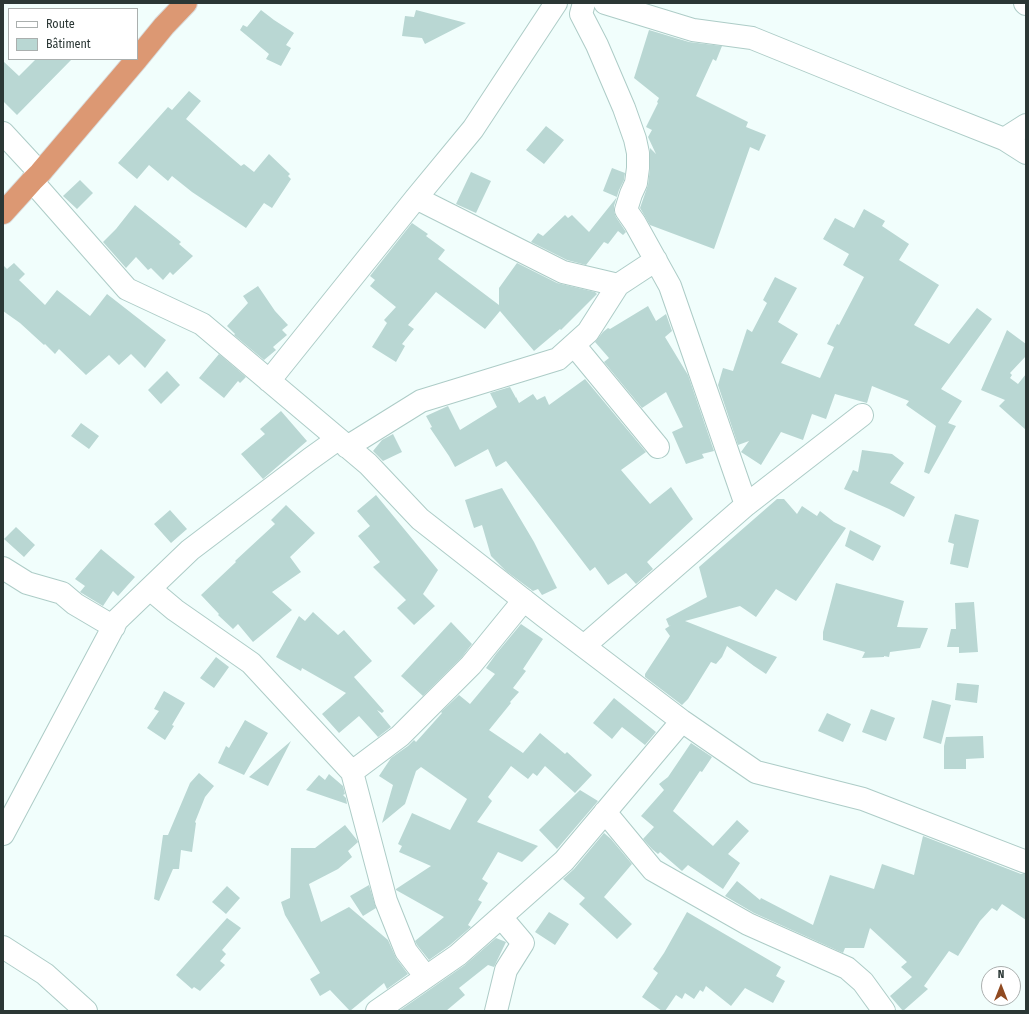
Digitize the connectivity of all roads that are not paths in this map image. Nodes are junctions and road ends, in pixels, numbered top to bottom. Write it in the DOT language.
graph roads {
  1 [pos="186,3"];
  2 [pos="556,3"];
  3 [pos="584,3"];
  4 [pos="605,3"];
  5 [pos="138,58"];
  6 [pos="136,60"];
  7 [pos="1026,125"];
  8 [pos="3,133"];
  9 [pos="1004,139"];
  10 [pos="1026,153"];
  11 [pos="36,177"];
  12 [pos="416,198"];
  13 [pos="3,213"];
  14 [pos="656,260"];
  15 [pos="618,285"];
  16 [pos="574,345"];
  17 [pos="269,381"];
  18 [pos="862,415"];
  19 [pos="343,443"];
  20 [pos="658,447"];
  21 [pos="746,505"];
  22 [pos="3,568"];
  23 [pos="150,589"];
  24 [pos="524,600"];
  25 [pos="114,626"];
  26 [pos="584,646"];
  27 [pos="682,721"];
  28 [pos="352,772"];
  29 [pos="605,812"];
  30 [pos="3,834"];
  31 [pos="1026,862"];
  32 [pos="501,917"];
  33 [pos="3,947"];
  34 [pos="426,977"];
  35 [pos="86,1011"];
  36 [pos="376,1011"];
  37 [pos="496,1011"];
  38 [pos="884,1011"];
  1 -- 5 [label="highway"];
  2 -- 12 [label="street"];
  3 -- 14 [label="street"];
  4 -- 9 [label="street"];
  6 -- 11 [label="highway"];
  7 -- 9 [label="street"];
  8 -- 11 [label="street"];
  9 -- 10 [label="street"];
  11 -- 13 [label="highway"];
  11 -- 17 [label="street"];
  12 -- 15 [label="street"];
  12 -- 17 [label="street"];
  14 -- 15 [label="street"];
  14 -- 21 [label="street"];
  15 -- 16 [label="street"];
  16 -- 19 [label="street"];
  16 -- 20 [label="street"];
  17 -- 19 [label="street"];
  18 -- 21 [label="street"];
  19 -- 23 [label="street"];
  19 -- 24 [label="street"];
  21 -- 26 [label="street"];
  22 -- 25 [label="street"];
  23 -- 25 [label="street"];
  23 -- 28 [label="street"];
  24 -- 26 [label="street"];
  24 -- 28 [label="street"];
  25 -- 30 [label="street"];
  26 -- 27 [label="street"];
  27 -- 29 [label="street"];
  27 -- 31 [label="street"];
  28 -- 34 [label="street"];
  29 -- 32 [label="street"];
  29 -- 38 [label="street"];
  32 -- 34 [label="street"];
  32 -- 37 [label="street"];
  33 -- 35 [label="street"];
  34 -- 36 [label="street"];
}
